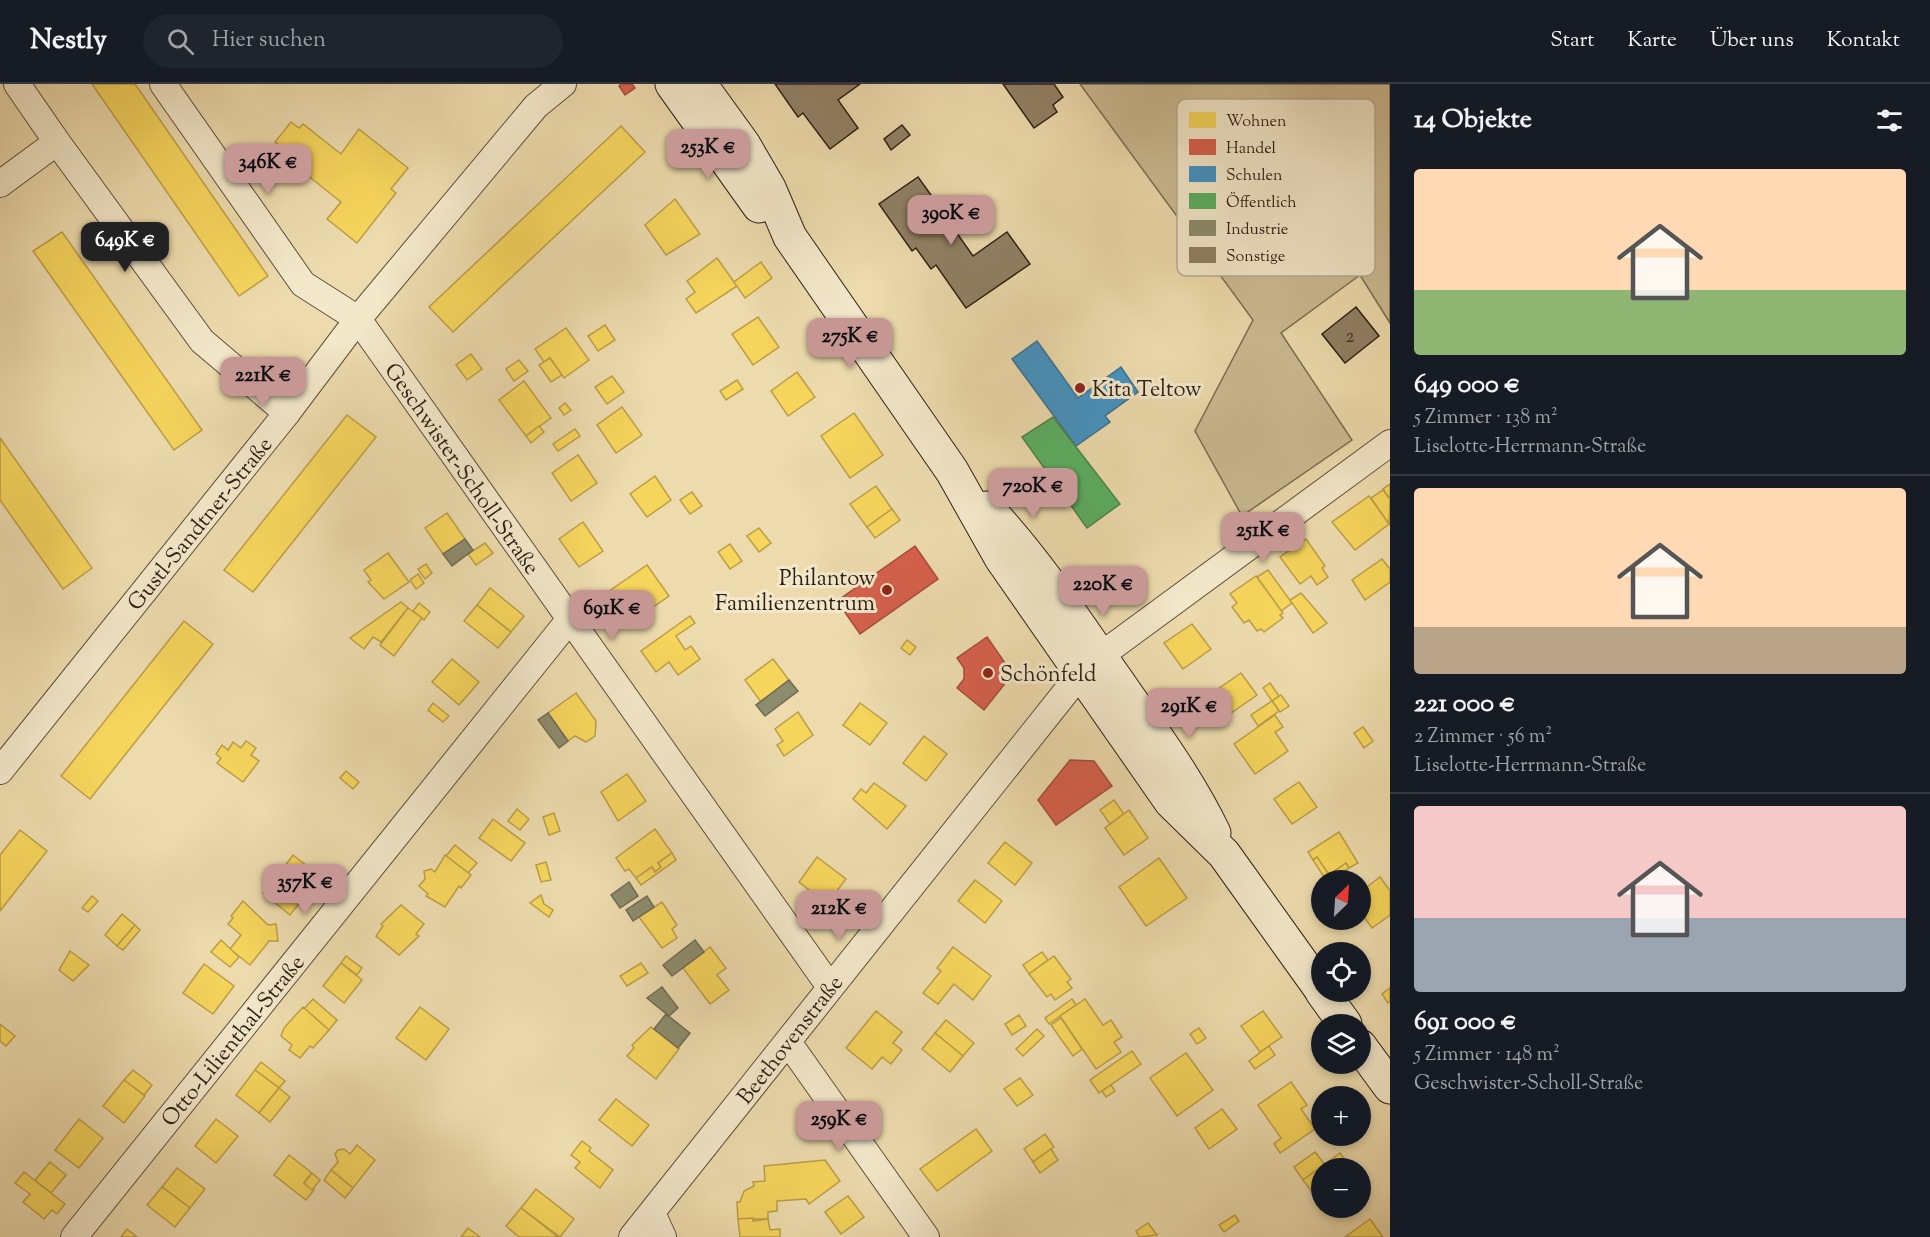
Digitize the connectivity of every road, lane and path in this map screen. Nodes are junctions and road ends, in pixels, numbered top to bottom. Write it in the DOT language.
graph roads {
  1 [pos="17,84"];
  2 [pos="164,84"];
  3 [pos="563,84"];
  4 [pos="672,84"];
  5 [pos="700,84"];
  6 [pos="57,142"];
  7 [pos="0,184"];
  8 [pos="790,237"];
  9 [pos="358,319"];
  10 [pos="287,413"];
  11 [pos="1390,443"];
  12 [pos="570,620"];
  13 [pos="1090,665"];
  14 [pos="0,771"];
  15 [pos="1311,976"];
  16 [pos="830,987"];
  17 [pos="788,1042"];
  18 [pos="1371,1061"];
  19 [pos="1390,1087"];
  20 [pos="652,1213"];
  21 [pos="74,1237"];
  22 [pos="632,1237"];
  23 [pos="663,1237"];
  24 [pos="926,1237"];
  1 -- 6 [label="street"];
  2 -- 9 [label="street, Geschwister-Scholl-Straße"];
  3 -- 9 [label="street, Gustl-Sandtner-Straße"];
  4 -- 8 [label="main road"];
  5 -- 8 [label="main road"];
  6 -- 7 [label="street"];
  6 -- 10 [label="street"];
  8 -- 13 [label="main road"];
  9 -- 10 [label="street, Gustl-Sandtner-Straße"];
  9 -- 12 [label="street, Geschwister-Scholl-Straße"];
  10 -- 14 [label="street, Gustl-Sandtner-Straße"];
  11 -- 13 [label="street, Beethovenstraße"];
  12 -- 16 [label="street, Geschwister-Scholl-Straße"];
  12 -- 21 [label="street, Otto-Lilienthal-Straße"];
  13 -- 15 [label="main road"];
  13 -- 16 [label="street, Beethovenstraße"];
  16 -- 17 [label="street, Beethovenstraße"];
  17 -- 20 [label="street, Beethovenstraße"];
  17 -- 24 [label="street"];
  18 -- 19 [label="main road"];
  20 -- 22 [label="street, Beethovenstraße"];
  20 -- 23 [label="street"];
}
